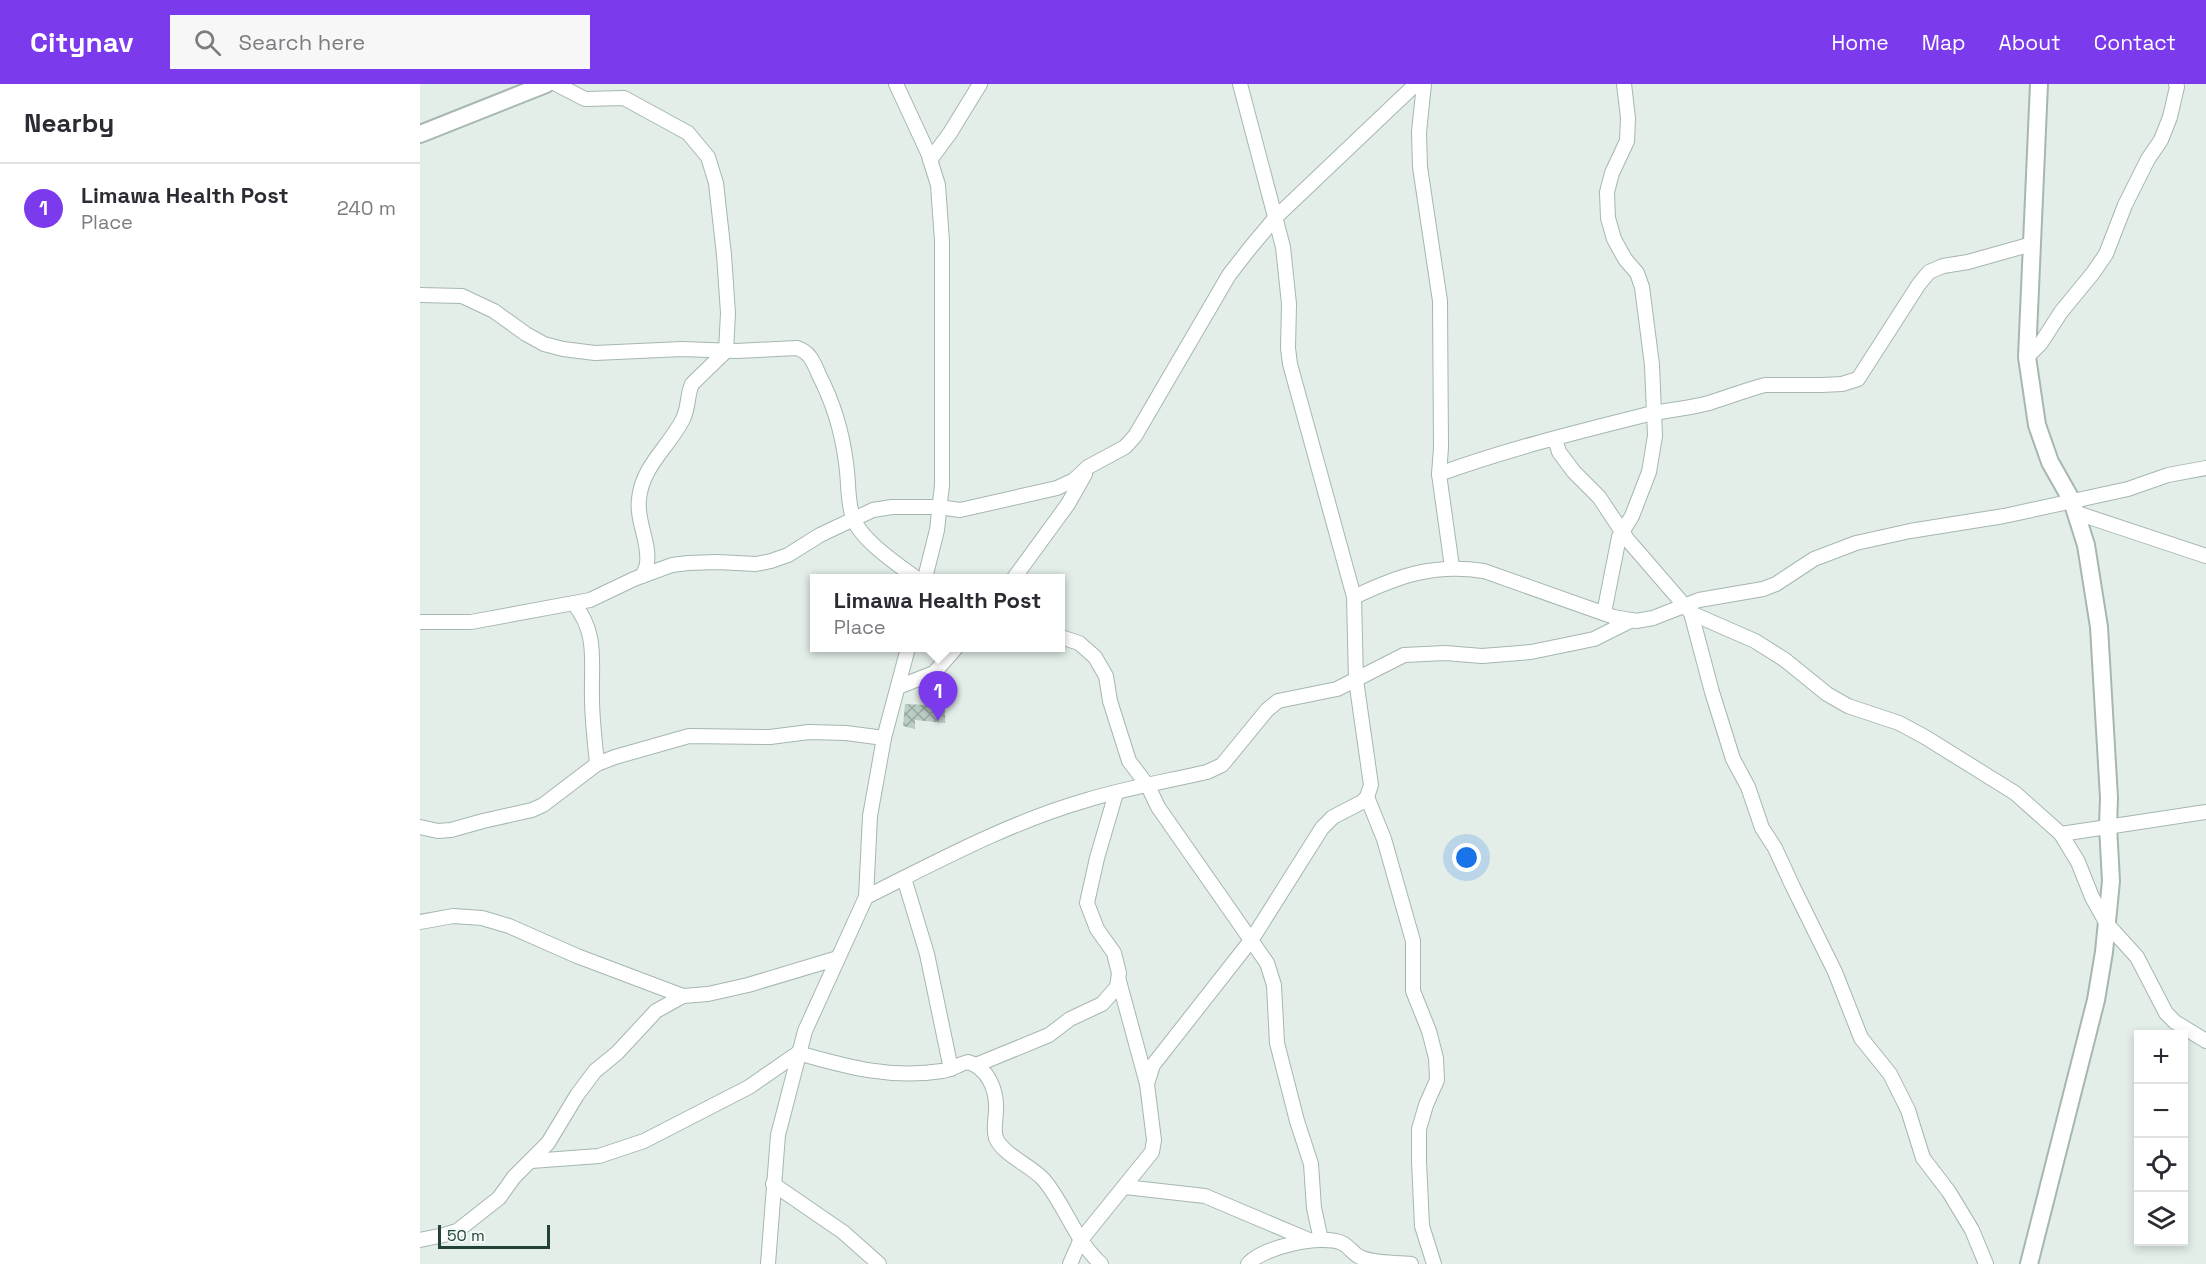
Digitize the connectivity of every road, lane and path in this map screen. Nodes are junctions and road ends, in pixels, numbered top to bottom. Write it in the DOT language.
graph roads {
  1 [pos="546,84"];
  2 [pos="556,84"];
  3 [pos="896,84"];
  4 [pos="980,84"];
  5 [pos="1240,84"];
  6 [pos="1416,84"];
  7 [pos="1424,84"];
  8 [pos="1624,84"];
  9 [pos="2039,84"];
  10 [pos="2176,84"];
  11 [pos="420,134"];
  12 [pos="930,159"];
  13 [pos="1276,217"];
  14 [pos="2032,244"];
  15 [pos="420,295"];
  16 [pos="726,351"];
  17 [pos="2027,357"];
  18 [pos="1655,413"];
  19 [pos="1555,439"];
  20 [pos="1089,467"];
  21 [pos="2206,468"];
  22 [pos="1439,474"];
  23 [pos="939,507"];
  24 [pos="2074,507"];
  25 [pos="960,510"];
  26 [pos="854,520"];
  27 [pos="937,530"];
  28 [pos="1622,532"];
  29 [pos="2206,556"];
  30 [pos="1452,567"];
  31 [pos="910,574"];
  32 [pos="926,574"];
  33 [pos="1018,574"];
  34 [pos="642,576"];
  35 [pos="1354,597"];
  36 [pos="580,606"];
  37 [pos="1688,609"];
  38 [pos="1604,614"];
  39 [pos="1632,620"];
  40 [pos="420,622"];
  41 [pos="1065,638"];
  42 [pos="907,652"];
  43 [pos="952,652"];
  44 [pos="1356,680"];
  45 [pos="898,687"];
  46 [pos="884,738"];
  47 [pos="597,764"];
  48 [pos="1148,786"];
  49 [pos="1116,793"];
  50 [pos="1367,797"];
  51 [pos="2206,812"];
  52 [pos="2108,826"];
  53 [pos="420,827"];
  54 [pos="2061,834"];
  55 [pos="904,878"];
  56 [pos="866,897"];
  57 [pos="420,922"];
  58 [pos="2107,924"];
  59 [pos="1252,939"];
  60 [pos="838,958"];
  61 [pos="1119,981"];
  62 [pos="683,996"];
  63 [pos="2206,1041"];
  64 [pos="798,1053"];
  65 [pos="976,1065"];
  66 [pos="951,1069"];
  67 [pos="1147,1084"];
  68 [pos="531,1161"];
  69 [pos="773,1184"];
  70 [pos="1125,1187"];
  71 [pos="420,1240"];
  72 [pos="1080,1240"];
  73 [pos="1315,1240"];
  74 [pos="768,1264"];
  75 [pos="879,1264"];
  76 [pos="1070,1264"];
  77 [pos="1101,1264"];
  78 [pos="1248,1264"];
  79 [pos="1411,1264"];
  80 [pos="1434,1264"];
  81 [pos="1986,1264"];
  82 [pos="2028,1264"];
  1 -- 11 [label="street"];
  2 -- 16 [label="street"];
  3 -- 12 [label="street"];
  4 -- 12 [label="street"];
  5 -- 13 [label="street"];
  6 -- 13 [label="street"];
  7 -- 22 [label="street"];
  8 -- 18 [label="street"];
  9 -- 14 [label="street"];
  10 -- 17 [label="street"];
  12 -- 23 [label="street"];
  13 -- 20 [label="street"];
  13 -- 35 [label="street"];
  14 -- 17 [label="street"];
  14 -- 18 [label="street"];
  15 -- 16 [label="street"];
  16 -- 26 [label="street"];
  16 -- 34 [label="street"];
  17 -- 24 [label="street"];
  18 -- 19 [label="street"];
  18 -- 28 [label="street"];
  19 -- 22 [label="street"];
  19 -- 28 [label="street"];
  20 -- 25 [label="street"];
  20 -- 33 [label="street"];
  21 -- 24 [label="street"];
  22 -- 30 [label="street"];
  23 -- 25 [label="street"];
  23 -- 26 [label="street"];
  23 -- 27 [label="street"];
  24 -- 29 [label="street"];
  24 -- 37 [label="street"];
  24 -- 52 [label="street"];
  25 -- 27 [label="street"];
  26 -- 31 [label="street"];
  26 -- 34 [label="street"];
  27 -- 32 [label="street"];
  28 -- 37 [label="street"];
  28 -- 38 [label="street"];
  30 -- 35 [label="street"];
  30 -- 38 [label="street"];
  34 -- 36 [label="street"];
  35 -- 44 [label="street"];
  36 -- 40 [label="street"];
  36 -- 47 [label="street"];
  37 -- 39 [label="street"];
  37 -- 54 [label="street"];
  37 -- 81 [label="street"];
  38 -- 39 [label="street"];
  39 -- 44 [label="street"];
  41 -- 48 [label="street"];
  42 -- 45 [label="street"];
  43 -- 45 [label="street"];
  44 -- 48 [label="street"];
  44 -- 50 [label="street"];
  45 -- 46 [label="street"];
  46 -- 47 [label="street"];
  46 -- 56 [label="street"];
  47 -- 53 [label="street"];
  48 -- 49 [label="street"];
  48 -- 59 [label="street"];
  49 -- 55 [label="street"];
  49 -- 61 [label="street"];
  50 -- 59 [label="street"];
  50 -- 80 [label="street"];
  51 -- 52 [label="street"];
  52 -- 54 [label="street"];
  52 -- 58 [label="street"];
  54 -- 58 [label="street"];
  55 -- 56 [label="street"];
  55 -- 66 [label="street"];
  56 -- 60 [label="street"];
  57 -- 62 [label="street"];
  58 -- 63 [label="street"];
  58 -- 82 [label="street"];
  59 -- 67 [label="street"];
  59 -- 73 [label="street"];
  60 -- 62 [label="street"];
  60 -- 64 [label="street"];
  61 -- 65 [label="street"];
  61 -- 67 [label="street"];
  62 -- 68 [label="street"];
  64 -- 66 [label="street"];
  64 -- 68 [label="street"];
  64 -- 69 [label="street"];
  65 -- 66 [label="street"];
  65 -- 72 [label="street"];
  67 -- 70 [label="street"];
  68 -- 71 [label="street"];
  69 -- 74 [label="street"];
  69 -- 75 [label="street"];
  70 -- 72 [label="street"];
  70 -- 73 [label="street"];
  72 -- 76 [label="street"];
  72 -- 77 [label="street"];
  73 -- 78 [label="street"];
  73 -- 79 [label="street"];
}
